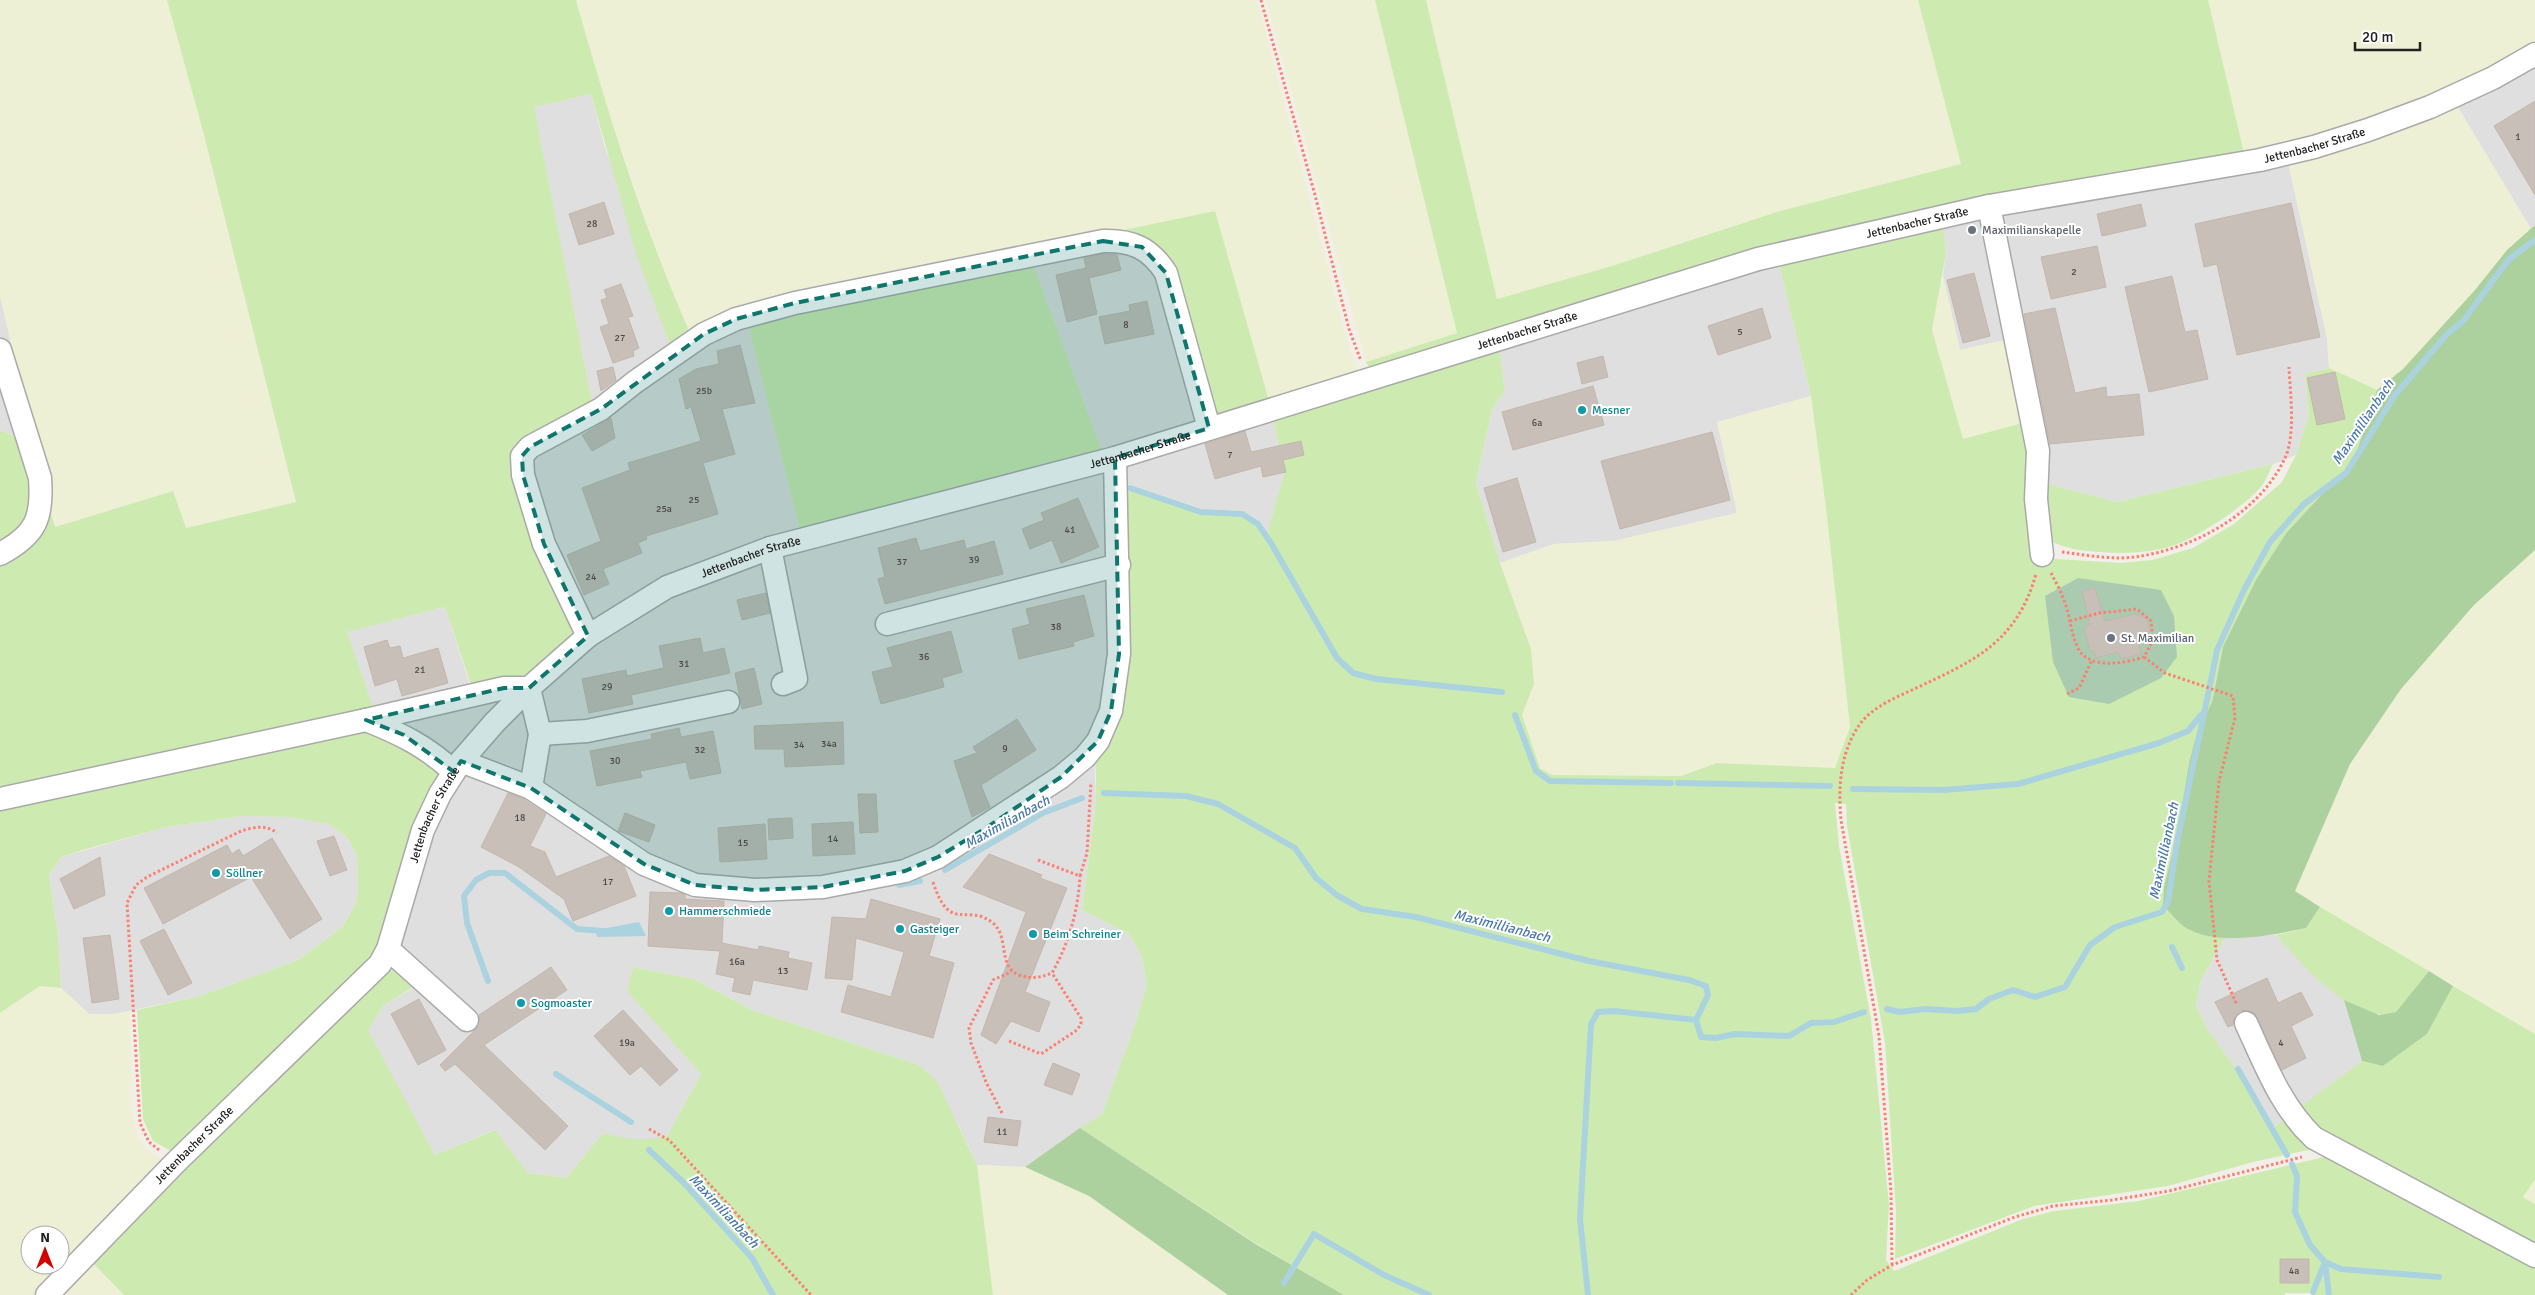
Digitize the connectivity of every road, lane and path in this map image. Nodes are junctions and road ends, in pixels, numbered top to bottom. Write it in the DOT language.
graph roads {
  1 [pos="1261,0"];
  2 [pos="2535,54"];
  3 [pos="1989,206"];
  4 [pos="0,350"];
  5 [pos="2289,367"];
  6 [pos="1369,381"];
  7 [pos="1209,428"];
  8 [pos="1115,458"];
  9 [pos="770,548"];
  10 [pos="2041,550"];
  11 [pos="0,554"];
  12 [pos="1119,565"];
  13 [pos="2059,589"];
  14 [pos="2070,622"];
  15 [pos="887,624"];
  16 [pos="588,636"];
  17 [pos="2144,657"];
  18 [pos="2092,660"];
  19 [pos="783,684"];
  20 [pos="529,688"];
  21 [pos="2068,694"];
  22 [pos="728,702"];
  23 [pos="366,720"];
  24 [pos="540,734"];
  25 [pos="1085,757"];
  26 [pos="457,766"];
  27 [pos="531,788"];
  28 [pos="0,799"];
  29 [pos="277,833"];
  30 [pos="1038,860"];
  31 [pos="926,862"];
  32 [pos="1080,876"];
  33 [pos="388,949"];
  34 [pos="1011,972"];
  35 [pos="1052,973"];
  36 [pos="466,1020"];
  37 [pos="2246,1023"];
  38 [pos="1009,1041"];
  39 [pos="1002,1113"];
  40 [pos="649,1129"];
  41 [pos="2337,1150"];
  42 [pos="176,1162"];
  43 [pos="2535,1256"];
  44 [pos="1892,1265"];
  45 [pos="47,1295"];
  46 [pos="811,1295"];
  47 [pos="1851,1295"];
  1 -- 6 [label="path"];
  2 -- 3 [label="street, Jettenbacher Straße"];
  3 -- 6 [label="street, Jettenbacher Straße"];
  3 -- 10 [label="street"];
  4 -- 11 [label="street"];
  5 -- 10 [label="path"];
  6 -- 7 [label="street, Jettenbacher Straße"];
  7 -- 8 [label="street, Jettenbacher Straße"];
  7 -- 16 [label="street"];
  8 -- 9 [label="street, Jettenbacher Straße"];
  8 -- 12 [label="street"];
  9 -- 16 [label="street, Jettenbacher Straße"];
  9 -- 19 [label="street"];
  10 -- 44 [label="path"];
  12 -- 15 [label="street"];
  12 -- 25 [label="street"];
  13 -- 14 [label="path"];
  14 -- 17 [label="path"];
  14 -- 18 [label="path"];
  16 -- 20 [label="street, Jettenbacher Straße"];
  17 -- 18 [label="path"];
  17 -- 37 [label="path"];
  18 -- 21 [label="path"];
  20 -- 23 [label="street"];
  20 -- 24 [label="street"];
  20 -- 26 [label="street, Jettenbacher Straße"];
  22 -- 24 [label="street"];
  23 -- 26 [label="street"];
  23 -- 28 [label="street"];
  24 -- 27 [label="street"];
  25 -- 31 [label="street"];
  25 -- 32 [label="path"];
  26 -- 27 [label="street"];
  26 -- 33 [label="street, Jettenbacher Straße"];
  27 -- 31 [label="street"];
  29 -- 42 [label="path"];
  30 -- 32 [label="path"];
  31 -- 34 [label="path"];
  32 -- 35 [label="path"];
  33 -- 36 [label="street"];
  33 -- 42 [label="street, Jettenbacher Straße"];
  34 -- 35 [label="path"];
  34 -- 39 [label="path"];
  35 -- 38 [label="path"];
  37 -- 41 [label="street"];
  40 -- 46 [label="path"];
  41 -- 43 [label="street"];
  41 -- 44 [label="path"];
  42 -- 45 [label="street, Jettenbacher Straße"];
  44 -- 47 [label="path"];
}
